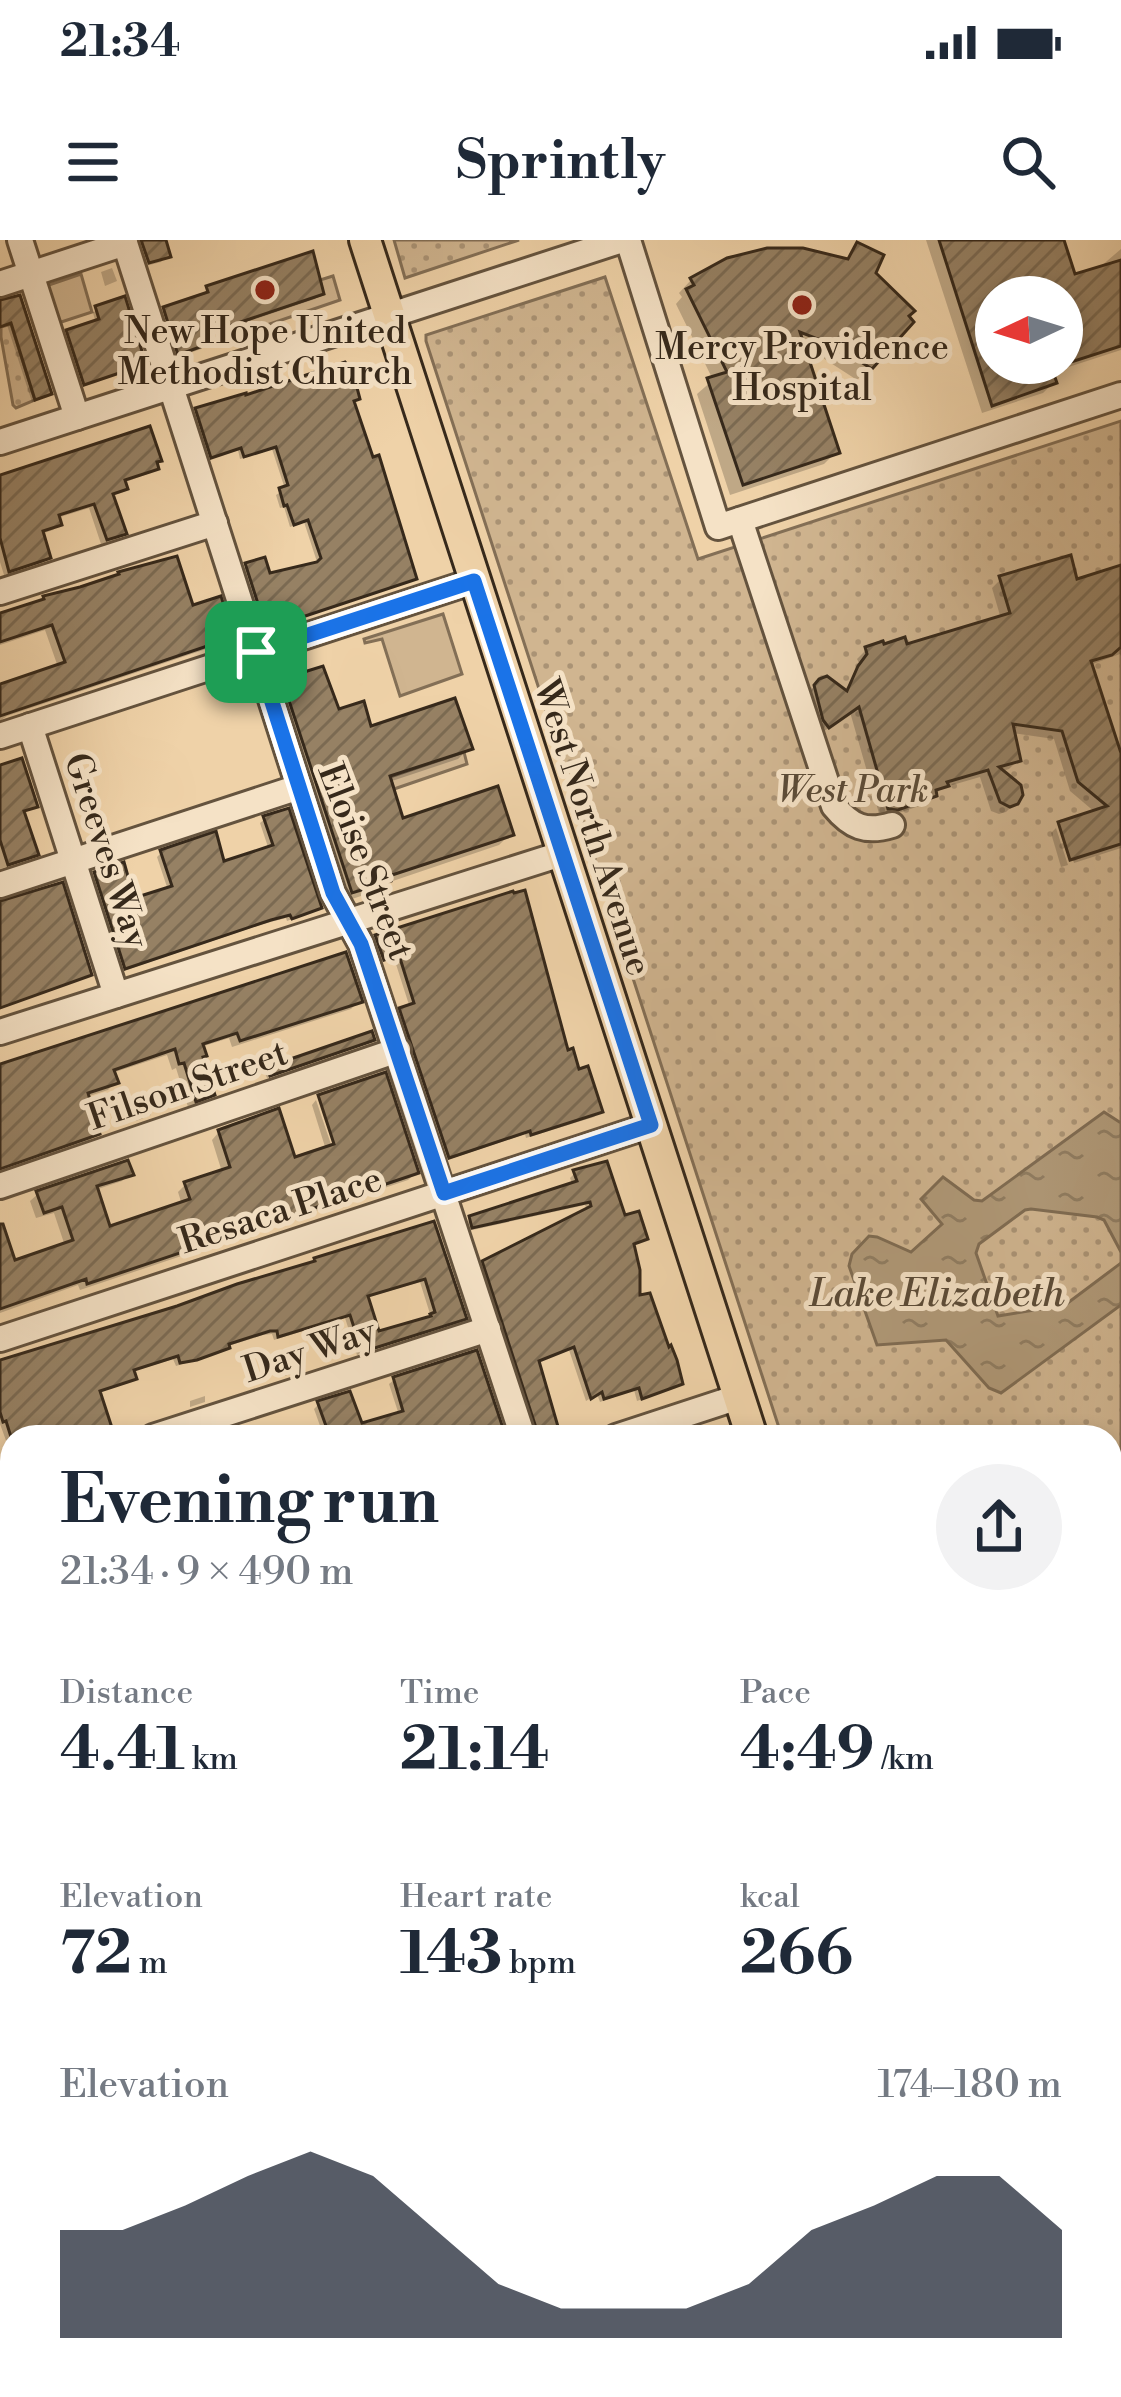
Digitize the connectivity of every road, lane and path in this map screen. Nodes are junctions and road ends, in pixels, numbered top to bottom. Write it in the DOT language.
graph roads {
  1 [pos="20,240"];
  2 [pos="364,240"];
  3 [pos="625,240"];
  4 [pos="125,242"];
  5 [pos="31,274"];
  6 [pos="0,284"];
  7 [pos="388,316"];
  8 [pos="171,387"];
  9 [pos="1121,395"];
  10 [pos="76,417"];
  11 [pos="0,442"];
  12 [pos="740,520"];
  13 [pos="214,523"];
  14 [pos="474,581"];
  15 [pos="0,592"];
  16 [pos="256,652"];
  17 [pos="30,726"];
  18 [pos="0,736"];
  19 [pos="299,787"];
  20 [pos="892,825"];
  21 [pos="561,854"];
  22 [pos="74,861"];
  23 [pos="0,885"];
  24 [pos="350,921"];
  25 [pos="116,995"];
  26 [pos="0,1032"];
  27 [pos="398,1051"];
  28 [pos="651,1125"];
  29 [pos="0,1186"];
  30 [pos="444,1193"];
  31 [pos="488,1329"];
  32 [pos="0,1339"];
  33 [pos="738,1397"];
  34 [pos="190,1425"];
  35 [pos="519,1425"];
  36 [pos="653,1425"];
  37 [pos="748,1425"];
  1 -- 5 [label="street"];
  2 -- 7 [label="main road, West North Avenue"];
  3 -- 7 [label="street"];
  3 -- 12 [label="street"];
  4 -- 5 [label="street"];
  4 -- 8 [label="street, Eloise Street"];
  5 -- 6 [label="street"];
  5 -- 10 [label="street"];
  7 -- 8 [label="street"];
  7 -- 14 [label="main road, West North Avenue"];
  8 -- 10 [label="street"];
  8 -- 13 [label="street, Eloise Street"];
  9 -- 12 [label="street"];
  10 -- 11 [label="street"];
  12 -- 20 [label="street"];
  13 -- 15 [label="street"];
  13 -- 16 [label="street, Eloise Street"];
  14 -- 16 [label="street"];
  14 -- 21 [label="main road, West North Avenue"];
  16 -- 17 [label="street"];
  16 -- 19 [label="street, Eloise Street"];
  17 -- 18 [label="street"];
  17 -- 22 [label="street, Greeves Way"];
  19 -- 22 [label="street"];
  19 -- 24 [label="street, Eloise Street"];
  21 -- 24 [label="street"];
  21 -- 28 [label="main road, West North Avenue"];
  22 -- 23 [label="street"];
  22 -- 25 [label="street, Greeves Way"];
  24 -- 25 [label="street"];
  24 -- 27 [label="street, Eloise Street"];
  25 -- 26 [label="street"];
  27 -- 29 [label="street, Filson Street"];
  27 -- 30 [label="street, Eloise Street"];
  28 -- 30 [label="street, Resaca Place"];
  28 -- 33 [label="main road, West North Avenue"];
  30 -- 31 [label="street, Eloise Street"];
  30 -- 32 [label="street, Resaca Place"];
  31 -- 34 [label="street, Day Way"];
  31 -- 35 [label="street, Eloise Street"];
  33 -- 36 [label="street"];
  33 -- 37 [label="main road, West North Avenue"];
}
